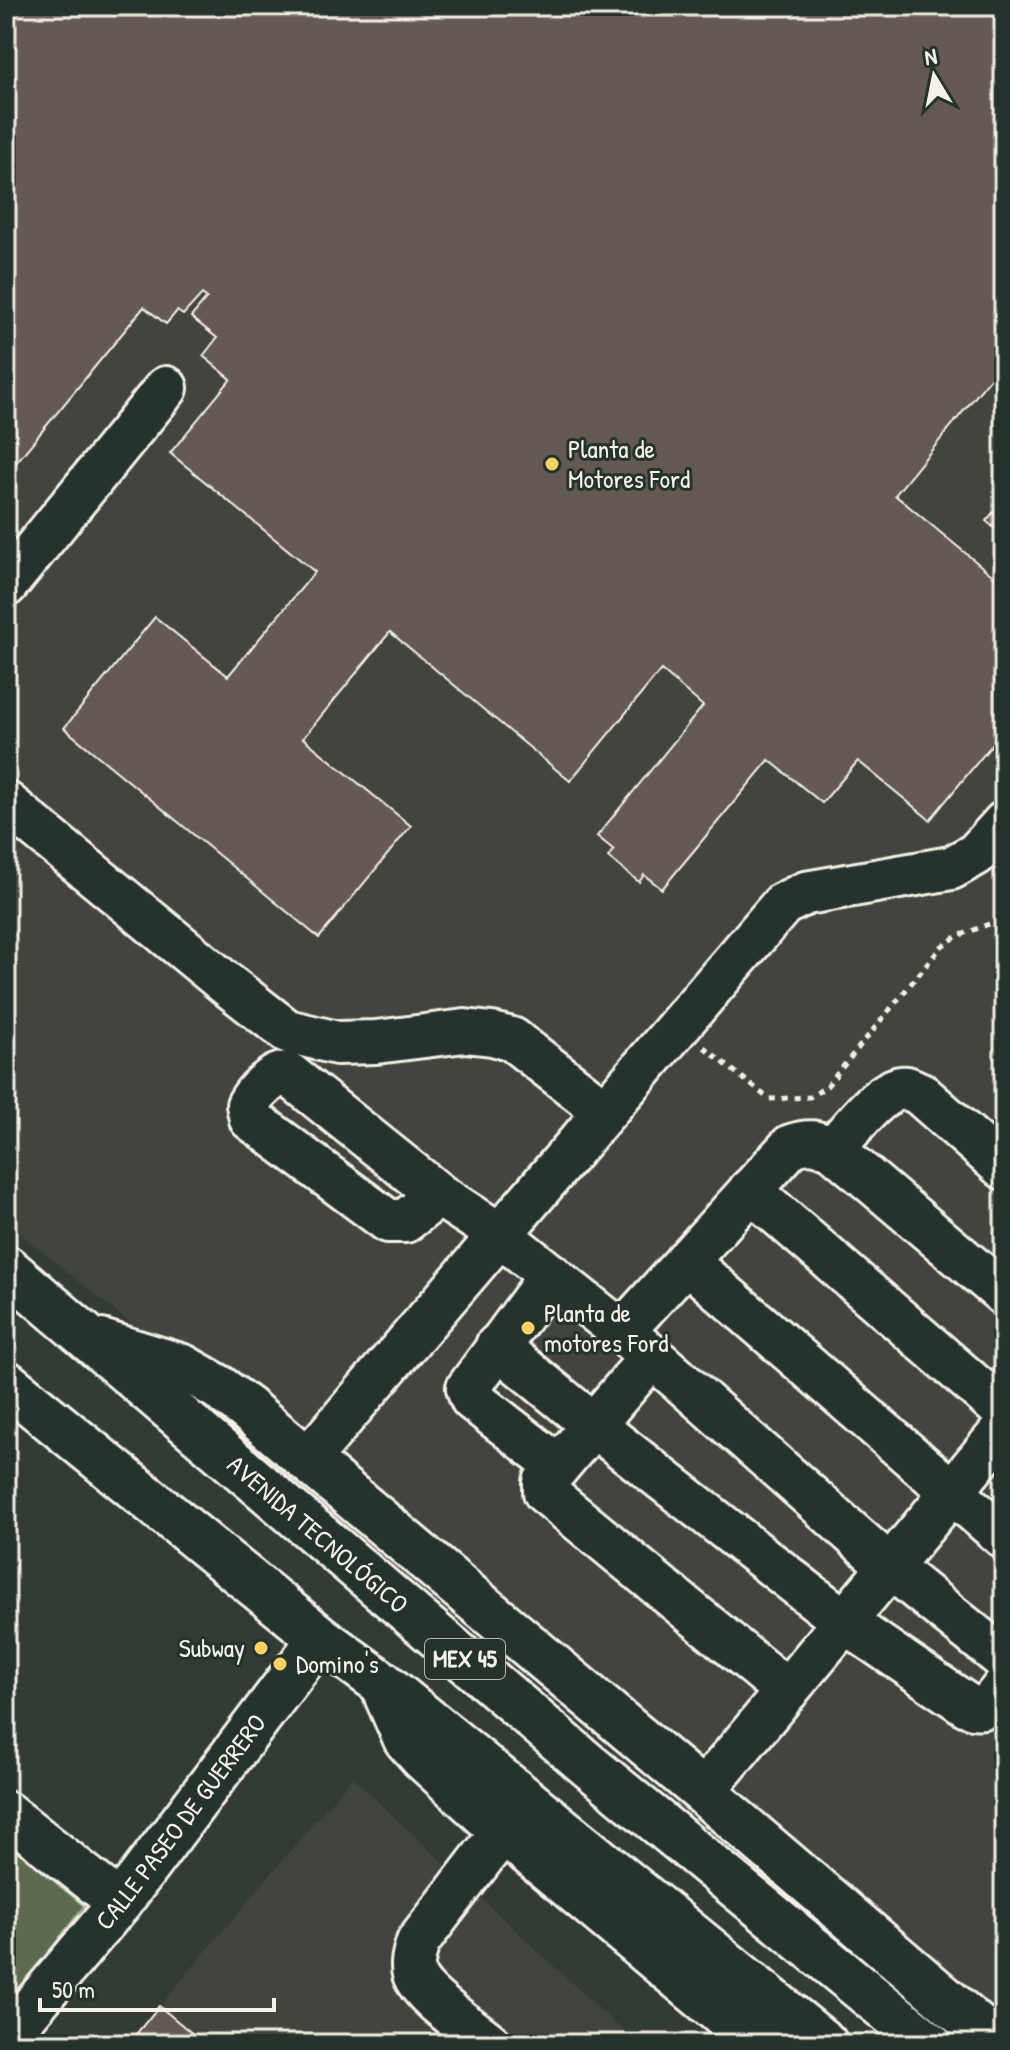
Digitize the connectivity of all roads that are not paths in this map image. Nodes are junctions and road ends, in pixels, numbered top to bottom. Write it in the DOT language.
graph roads {
  1 [pos="166,388"];
  2 [pos="6,585"];
  3 [pos="6,803"];
  4 [pos="1004,823"];
  5 [pos="605,1111"];
  6 [pos="833,1149"];
  7 [pos="1004,1168"];
  8 [pos="750,1190"];
  9 [pos="439,1195"];
  10 [pos="499,1234"];
  11 [pos="686,1261"];
  12 [pos="6,1268"];
  13 [pos="551,1275"];
  14 [pos="1004,1294"];
  15 [pos="89,1339"];
  16 [pos="637,1344"];
  17 [pos="497,1346"];
  18 [pos="6,1383"];
  19 [pos="1004,1411"];
  20 [pos="593,1425"];
  21 [pos="1004,1429"];
  22 [pos="307,1460"];
  23 [pos="558,1466"];
  24 [pos="953,1494"];
  25 [pos="1004,1537"];
  26 [pos="889,1566"];
  27 [pos="845,1622"];
  28 [pos="320,1638"];
  29 [pos="1004,1659"];
  30 [pos="382,1683"];
  31 [pos="1004,1687"];
  32 [pos="787,1691"];
  33 [pos="703,1792"];
  34 [pos="6,1813"];
  35 [pos="503,1831"];
  36 [pos="120,1903"];
  37 [pos="699,1993"];
  38 [pos="6,2038"];
  39 [pos="490,2044"];
  40 [pos="736,2044"];
  41 [pos="758,2044"];
  42 [pos="825,2044"];
  43 [pos="929,2044"];
  44 [pos="998,2044"];
  1 -- 2 [label="street"];
  3 -- 5 [label="street"];
  4 -- 5 [label="street"];
  5 -- 10 [label="street"];
  6 -- 7 [label="street"];
  6 -- 8 [label="street"];
  6 -- 14 [label="street"];
  8 -- 11 [label="street"];
  8 -- 19 [label="street"];
  9 -- 10 [label="street"];
  10 -- 13 [label="street"];
  10 -- 22 [label="street"];
  11 -- 16 [label="street"];
  11 -- 24 [label="street"];
  12 -- 15 [label="main road, AVENIDA TECNOLÓGICO / MEX 45"];
  13 -- 16 [label="street"];
  13 -- 17 [label="street"];
  15 -- 22 [label="main road"];
  15 -- 43 [label="main road, AVENIDA TECNOLÓGICO / MEX 45"];
  16 -- 20 [label="street"];
  16 -- 26 [label="street"];
  17 -- 20 [label="street"];
  17 -- 23 [label="street"];
  18 -- 28 [label="main road, MEX 45"];
  20 -- 23 [label="street"];
  20 -- 27 [label="street"];
  21 -- 24 [label="street"];
  22 -- 33 [label="main road"];
  23 -- 32 [label="street"];
  24 -- 25 [label="street"];
  24 -- 26 [label="street"];
  26 -- 27 [label="street"];
  26 -- 29 [label="street"];
  27 -- 31 [label="street"];
  27 -- 32 [label="street"];
  28 -- 30 [label="main road, MEX 45"];
  28 -- 36 [label="street, CALLE PASEO DE GUERRERO"];
  30 -- 35 [label="main road"];
  30 -- 42 [label="main road, MEX 45"];
  32 -- 33 [label="street"];
  33 -- 44 [label="main road"];
  34 -- 36 [label="street"];
  35 -- 37 [label="main road"];
  35 -- 39 [label="street"];
  36 -- 38 [label="street, CALLE PASEO DE GUERRERO"];
  37 -- 40 [label="main road"];
  37 -- 41 [label="main road"];
}
